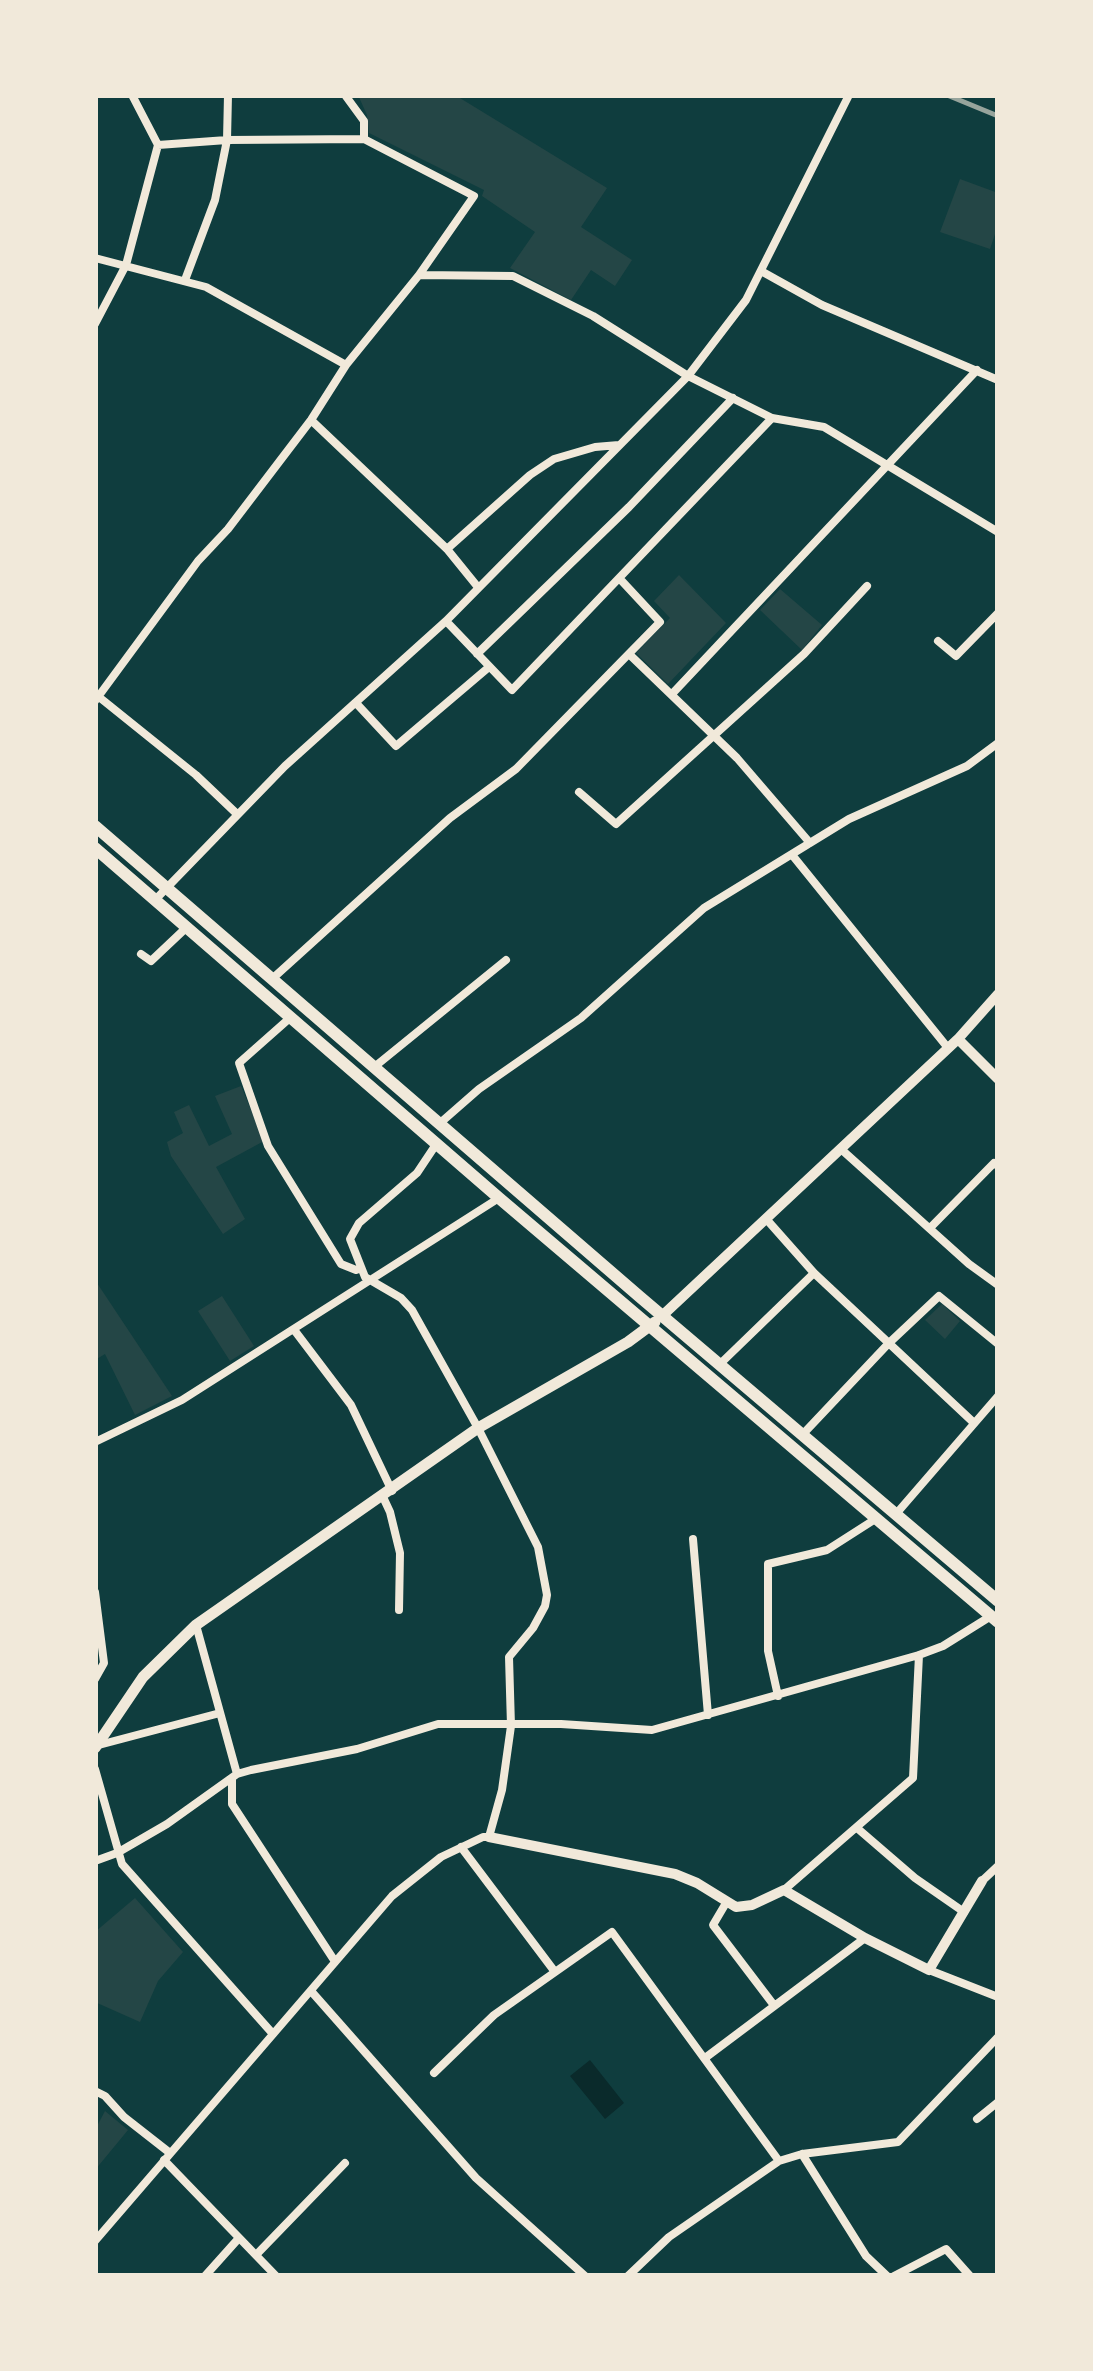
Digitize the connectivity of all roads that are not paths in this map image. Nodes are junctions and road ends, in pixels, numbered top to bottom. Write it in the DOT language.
graph roads {
  1 [pos="132,95"];
  2 [pos="228,95"];
  3 [pos="345,95"];
  4 [pos="849,95"];
  5 [pos="364,139"];
  6 [pos="227,140"];
  7 [pos="158,145"];
  8 [pos="95,258"];
  9 [pos="126,265"];
  10 [pos="761,271"];
  11 [pos="419,275"];
  12 [pos="185,280"];
  13 [pos="95,324"];
  14 [pos="346,365"];
  15 [pos="977,370"];
  16 [pos="688,376"];
  17 [pos="998,380"];
  18 [pos="733,398"];
  19 [pos="772,418"];
  20 [pos="310,420"];
  21 [pos="619,445"];
  22 [pos="889,466"];
  23 [pos="998,532"];
  24 [pos="447,549"];
  25 [pos="620,578"];
  26 [pos="477,586"];
  27 [pos="867,586"];
  28 [pos="998,613"];
  29 [pos="446,621"];
  30 [pos="938,642"];
  31 [pos="478,654"];
  32 [pos="629,654"];
  33 [pos="490,666"];
  34 [pos="672,694"];
  35 [pos="97,699"];
  36 [pos="356,704"];
  37 [pos="714,736"];
  38 [pos="998,743"];
  39 [pos="579,792"];
  40 [pos="237,814"];
  41 [pos="95,826"];
  42 [pos="810,843"];
  43 [pos="95,848"];
  44 [pos="793,856"];
  45 [pos="165,888"];
  46 [pos="156,900"];
  47 [pos="187,928"];
  48 [pos="141,954"];
  49 [pos="506,960"];
  50 [pos="272,979"];
  51 [pos="998,994"];
  52 [pos="290,1017"];
  53 [pos="958,1039"];
  54 [pos="948,1048"];
  55 [pos="373,1068"];
  56 [pos="998,1080"];
  57 [pos="440,1124"];
  58 [pos="436,1143"];
  59 [pos="842,1150"];
  60 [pos="998,1166"];
  61 [pos="499,1198"];
  62 [pos="768,1220"];
  63 [pos="930,1228"];
  64 [pos="360,1268"];
  65 [pos="814,1273"];
  66 [pos="372,1280"];
  67 [pos="998,1285"];
  68 [pos="664,1315"];
  69 [pos="650,1326"];
  70 [pos="295,1331"];
  71 [pos="888,1344"];
  72 [pos="998,1344"];
  73 [pos="720,1364"];
  74 [pos="998,1396"];
  75 [pos="973,1422"];
  76 [pos="478,1428"];
  77 [pos="803,1434"];
  78 [pos="95,1442"];
  79 [pos="387,1494"];
  80 [pos="896,1514"];
  81 [pos="877,1518"];
  82 [pos="693,1539"];
  83 [pos="95,1592"];
  84 [pos="998,1601"];
  85 [pos="398,1610"];
  86 [pos="996,1617"];
  87 [pos="196,1626"];
  88 [pos="918,1655"];
  89 [pos="95,1679"];
  90 [pos="778,1696"];
  91 [pos="220,1713"];
  92 [pos="708,1715"];
  93 [pos="511,1726"];
  94 [pos="95,1747"];
  95 [pos="95,1769"];
  96 [pos="234,1777"];
  97 [pos="857,1828"];
  98 [pos="489,1837"];
  99 [pos="461,1847"];
  100 [pos="117,1853"];
  101 [pos="95,1861"];
  102 [pos="998,1866"];
  103 [pos="982,1880"];
  104 [pos="784,1890"];
  105 [pos="726,1903"];
  106 [pos="964,1912"];
  107 [pos="864,1938"];
  108 [pos="334,1960"];
  109 [pos="929,1970"];
  110 [pos="555,1972"];
  111 [pos="310,1991"];
  112 [pos="998,1997"];
  113 [pos="773,2004"];
  114 [pos="272,2034"];
  115 [pos="998,2037"];
  116 [pos="706,2058"];
  117 [pos="434,2073"];
  118 [pos="95,2091"];
  119 [pos="998,2102"];
  120 [pos="977,2119"];
  121 [pos="802,2154"];
  122 [pos="167,2157"];
  123 [pos="779,2160"];
  124 [pos="344,2163"];
  125 [pos="240,2238"];
  126 [pos="95,2242"];
  127 [pos="256,2255"];
  128 [pos="205,2276"];
  129 [pos="276,2276"];
  130 [pos="585,2276"];
  131 [pos="628,2276"];
  132 [pos="886,2276"];
  133 [pos="894,2276"];
  134 [pos="970,2276"];
  1 -- 7 [label="street"];
  2 -- 6 [label="street"];
  3 -- 5 [label="street"];
  4 -- 10 [label="street"];
  5 -- 6 [label="street"];
  5 -- 11 [label="street"];
  6 -- 7 [label="street"];
  6 -- 12 [label="street"];
  7 -- 9 [label="street"];
  8 -- 9 [label="street"];
  9 -- 12 [label="street"];
  9 -- 13 [label="street"];
  10 -- 15 [label="street"];
  10 -- 16 [label="street"];
  11 -- 14 [label="street"];
  11 -- 16 [label="street"];
  12 -- 14 [label="street"];
  14 -- 20 [label="street"];
  15 -- 17 [label="street"];
  15 -- 22 [label="street"];
  16 -- 18 [label="street"];
  16 -- 21 [label="street"];
  18 -- 19 [label="street"];
  18 -- 31 [label="street"];
  19 -- 22 [label="street"];
  19 -- 25 [label="street"];
  20 -- 24 [label="street"];
  20 -- 35 [label="street"];
  21 -- 24 [label="street"];
  21 -- 26 [label="street"];
  22 -- 23 [label="street"];
  22 -- 34 [label="street"];
  24 -- 26 [label="street"];
  25 -- 32 [label="street"];
  25 -- 33 [label="street"];
  26 -- 29 [label="street"];
  27 -- 37 [label="street"];
  28 -- 30 [label="street"];
  29 -- 31 [label="street"];
  29 -- 36 [label="street"];
  31 -- 33 [label="street"];
  32 -- 34 [label="street"];
  32 -- 50 [label="street"];
  33 -- 36 [label="street"];
  34 -- 37 [label="street"];
  35 -- 40 [label="street"];
  36 -- 40 [label="street"];
  37 -- 39 [label="street"];
  37 -- 42 [label="street"];
  38 -- 42 [label="street"];
  40 -- 45 [label="street"];
  41 -- 45 [label="main road"];
  42 -- 44 [label="street"];
  43 -- 46 [label="main road"];
  44 -- 54 [label="street"];
  44 -- 57 [label="street"];
  45 -- 46 [label="street"];
  45 -- 50 [label="main road"];
  46 -- 47 [label="main road"];
  47 -- 48 [label="street"];
  47 -- 52 [label="main road"];
  49 -- 55 [label="street"];
  50 -- 55 [label="main road"];
  51 -- 53 [label="street"];
  52 -- 58 [label="main road"];
  52 -- 64 [label="street"];
  53 -- 54 [label="street"];
  53 -- 56 [label="street"];
  54 -- 59 [label="street"];
  55 -- 57 [label="main road"];
  57 -- 68 [label="main road"];
  58 -- 61 [label="main road"];
  58 -- 64 [label="street"];
  59 -- 62 [label="street"];
  59 -- 63 [label="street"];
  60 -- 63 [label="street"];
  61 -- 66 [label="street"];
  61 -- 69 [label="main road"];
  62 -- 65 [label="street"];
  62 -- 68 [label="street"];
  63 -- 67 [label="street"];
  64 -- 66 [label="street"];
  65 -- 71 [label="street"];
  65 -- 73 [label="street"];
  66 -- 70 [label="street"];
  66 -- 76 [label="street"];
  68 -- 69 [label="main road"];
  68 -- 73 [label="main road"];
  69 -- 76 [label="main road"];
  69 -- 81 [label="main road"];
  70 -- 78 [label="street"];
  70 -- 79 [label="street"];
  71 -- 72 [label="street"];
  71 -- 75 [label="street"];
  71 -- 77 [label="street"];
  73 -- 77 [label="main road"];
  74 -- 75 [label="street"];
  75 -- 80 [label="street"];
  76 -- 79 [label="main road"];
  76 -- 93 [label="street"];
  77 -- 80 [label="main road"];
  79 -- 85 [label="street"];
  79 -- 87 [label="main road"];
  80 -- 84 [label="main road"];
  81 -- 86 [label="main road"];
  81 -- 90 [label="street"];
  82 -- 92 [label="street"];
  83 -- 89 [label="street"];
  86 -- 88 [label="street"];
  87 -- 91 [label="street"];
  87 -- 94 [label="main road"];
  88 -- 90 [label="street"];
  88 -- 97 [label="street"];
  90 -- 92 [label="street"];
  91 -- 94 [label="street"];
  91 -- 96 [label="street"];
  92 -- 93 [label="street"];
  93 -- 96 [label="street"];
  93 -- 98 [label="street"];
  95 -- 100 [label="street"];
  96 -- 100 [label="street"];
  96 -- 108 [label="street"];
  97 -- 104 [label="street"];
  97 -- 106 [label="street"];
  98 -- 99 [label="street"];
  98 -- 105 [label="street"];
  99 -- 108 [label="street"];
  99 -- 110 [label="street"];
  100 -- 101 [label="street"];
  100 -- 114 [label="street"];
  102 -- 103 [label="street"];
  103 -- 106 [label="street"];
  104 -- 105 [label="street"];
  104 -- 107 [label="street"];
  105 -- 113 [label="street"];
  106 -- 109 [label="street"];
  107 -- 109 [label="street"];
  107 -- 113 [label="street"];
  108 -- 111 [label="street"];
  109 -- 112 [label="street"];
  110 -- 116 [label="street"];
  110 -- 117 [label="street"];
  111 -- 114 [label="street"];
  111 -- 130 [label="street"];
  113 -- 116 [label="street"];
  114 -- 122 [label="street"];
  115 -- 121 [label="street"];
  116 -- 123 [label="street"];
  118 -- 122 [label="street"];
  119 -- 120 [label="street"];
  121 -- 123 [label="street"];
  121 -- 132 [label="street"];
  122 -- 125 [label="street"];
  122 -- 126 [label="street"];
  123 -- 131 [label="street"];
  124 -- 127 [label="street"];
  125 -- 127 [label="street"];
  125 -- 128 [label="street"];
  127 -- 129 [label="street"];
  133 -- 134 [label="street"];
}
